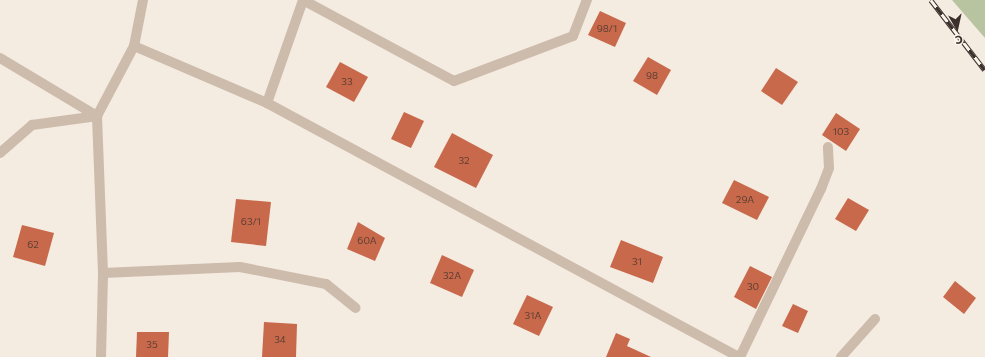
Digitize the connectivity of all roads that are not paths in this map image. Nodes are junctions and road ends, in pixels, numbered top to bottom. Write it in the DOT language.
graph roads {
  1 [pos="143,0"];
  2 [pos="303,0"];
  3 [pos="588,0"];
  4 [pos="134,46"];
  5 [pos="0,58"];
  6 [pos="268,103"];
  7 [pos="97,116"];
  8 [pos="828,147"];
  9 [pos="0,153"];
  10 [pos="103,273"];
  11 [pos="356,308"];
  12 [pos="876,319"];
  13 [pos="101,357"];
  14 [pos="739,357"];
  15 [pos="841,357"];
  1 -- 4 [label="street"];
  2 -- 3 [label="street"];
  2 -- 6 [label="street"];
  4 -- 6 [label="street"];
  4 -- 7 [label="street"];
  5 -- 7 [label="street"];
  6 -- 14 [label="street"];
  7 -- 9 [label="street"];
  7 -- 10 [label="street"];
  8 -- 14 [label="street"];
  10 -- 11 [label="street"];
  10 -- 13 [label="street"];
  12 -- 15 [label="street"];
}
